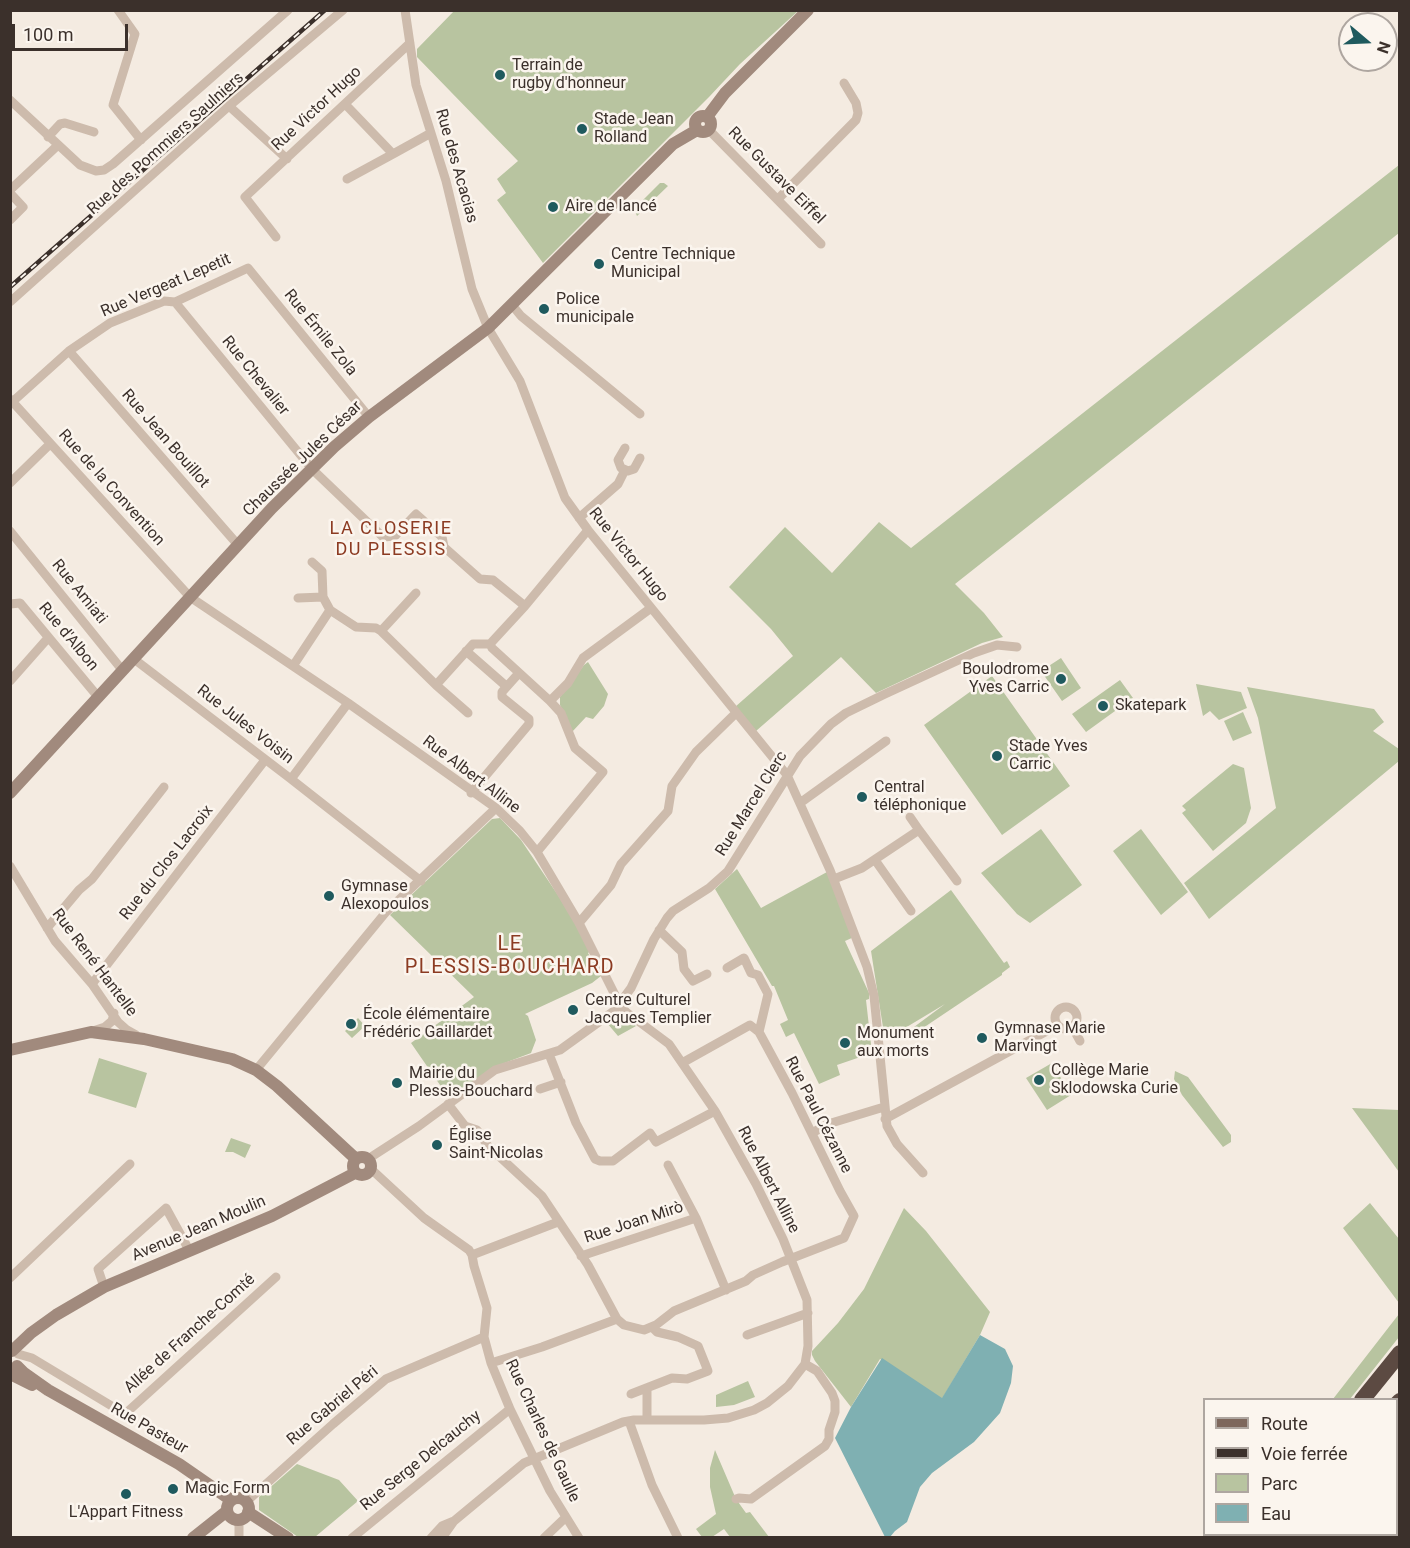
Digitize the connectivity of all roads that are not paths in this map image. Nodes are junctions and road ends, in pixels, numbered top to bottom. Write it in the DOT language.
graph roads {
  1 [pos="118,10"];
  2 [pos="288,10"];
  3 [pos="343,10"];
  4 [pos="405,10"];
  5 [pos="808,10"];
  6 [pos="410,43"];
  7 [pos="844,83"];
  8 [pos="10,100"];
  9 [pos="345,104"];
  10 [pos="229,106"];
  11 [pos="703,130"];
  12 [pos="94,132"];
  13 [pos="431,133"];
  14 [pos="48,137"];
  15 [pos="141,140"];
  16 [pos="57,146"];
  17 [pos="393,154"];
  18 [pos="287,159"];
  19 [pos="347,179"];
  20 [pos="10,192"];
  21 [pos="778,199"];
  22 [pos="10,220"];
  23 [pos="276,237"];
  24 [pos="821,243"];
  25 [pos="248,268"];
  26 [pos="10,302"];
  27 [pos="175,302"];
  28 [pos="512,305"];
  29 [pos="488,328"];
  30 [pos="69,351"];
  31 [pos="11,402"];
  32 [pos="640,414"];
  33 [pos="369,417"];
  34 [pos="50,444"];
  35 [pos="625,448"];
  36 [pos="640,458"];
  37 [pos="312,470"];
  38 [pos="625,470"];
  39 [pos="10,483"];
  40 [pos="579,518"];
  41 [pos="588,530"];
  42 [pos="10,531"];
  43 [pos="238,545"];
  44 [pos="312,562"];
  45 [pos="416,593"];
  46 [pos="190,597"];
  47 [pos="323,597"];
  48 [pos="298,598"];
  49 [pos="10,604"];
  50 [pos="525,606"];
  51 [pos="651,608"];
  52 [pos="330,610"];
  53 [pos="381,631"];
  54 [pos="48,638"];
  55 [pos="491,646"];
  56 [pos="1017,647"];
  57 [pos="466,651"];
  58 [pos="134,659"];
  59 [pos="293,666"];
  60 [pos="123,671"];
  61 [pos="519,674"];
  62 [pos="10,681"];
  63 [pos="436,685"];
  64 [pos="506,686"];
  65 [pos="99,698"];
  66 [pos="550,701"];
  67 [pos="348,703"];
  68 [pos="468,712"];
  69 [pos="736,713"];
  70 [pos="874,736"];
  71 [pos="265,760"];
  72 [pos="787,775"];
  73 [pos="291,779"];
  74 [pos="164,787"];
  75 [pos="10,793"];
  76 [pos="471,793"];
  77 [pos="800,803"];
  78 [pos="496,808"];
  79 [pos="910,817"];
  80 [pos="919,830"];
  81 [pos="537,852"];
  82 [pos="875,860"];
  83 [pos="10,866"];
  84 [pos="834,879"];
  85 [pos="421,881"];
  86 [pos="957,881"];
  87 [pos="911,911"];
  88 [pos="579,923"];
  89 [pos="47,928"];
  90 [pos="659,930"];
  91 [pos="727,968"];
  92 [pos="707,974"];
  93 [pos="92,984"];
  94 [pos="619,1003"];
  95 [pos="114,1014"];
  96 [pos="1056,1026"];
  97 [pos="1073,1028"];
  98 [pos="91,1032"];
  99 [pos="759,1032"];
  100 [pos="144,1039"];
  101 [pos="1080,1041"];
  102 [pos="10,1050"];
  103 [pos="549,1054"];
  104 [pos="682,1063"];
  105 [pos="256,1070"];
  106 [pos="561,1082"];
  107 [pos="540,1089"];
  108 [pos="448,1104"];
  109 [pos="884,1107"];
  110 [pos="715,1111"];
  111 [pos="885,1119"];
  112 [pos="812,1133"];
  113 [pos="365,1162"];
  114 [pos="130,1164"];
  115 [pos="668,1165"];
  116 [pos="923,1173"];
  117 [pos="696,1218"];
  118 [pos="558,1222"];
  119 [pos="189,1250"];
  120 [pos="472,1255"];
  121 [pos="582,1256"];
  122 [pos="789,1259"];
  123 [pos="276,1277"];
  124 [pos="10,1278"];
  125 [pos="104,1287"];
  126 [pos="726,1290"];
  127 [pos="808,1313"];
  128 [pos="616,1319"];
  129 [pos="652,1327"];
  130 [pos="747,1335"];
  131 [pos="484,1337"];
  132 [pos="1400,1353"];
  133 [pos="13,1360"];
  134 [pos="491,1363"];
  135 [pos="805,1364"];
  136 [pos="646,1388"];
  137 [pos="631,1394"];
  138 [pos="1364,1398"];
  139 [pos="510,1409"];
  140 [pos="647,1419"];
  141 [pos="629,1421"];
  142 [pos="534,1458"];
  143 [pos="736,1499"];
  144 [pos="229,1506"];
  145 [pos="244,1511"];
  146 [pos="565,1518"];
  147 [pos="454,1521"];
  148 [pos="193,1538"];
  149 [pos="239,1538"];
  150 [pos="288,1538"];
  151 [pos="352,1538"];
  152 [pos="431,1538"];
  153 [pos="442,1538"];
  154 [pos="544,1538"];
  155 [pos="579,1538"];
  156 [pos="678,1538"];
  1 -- 15 [label="street"];
  2 -- 15 [label="street"];
  3 -- 10 [label="street, Rue des Pommiers Saulniers"];
  4 -- 6 [label="street, Rue des Acacias"];
  5 -- 11 [label="street, Chaussée Jules César"];
  6 -- 9 [label="street, Rue Victor Hugo"];
  6 -- 13 [label="street, Rue des Acacias"];
  7 -- 21 [label="street"];
  8 -- 14 [label="street"];
  9 -- 17 [label="street"];
  9 -- 18 [label="street, Rue Victor Hugo"];
  10 -- 18 [label="street"];
  10 -- 26 [label="street, Rue des Pommiers Saulniers"];
  11 -- 21 [label="street, Rue Gustave Eiffel"];
  11 -- 28 [label="street, Chaussée Jules César"];
  12 -- 14 [label="street"];
  13 -- 17 [label="street"];
  13 -- 29 [label="street, Rue des Acacias"];
  14 -- 16 [label="street"];
  15 -- 16 [label="street"];
  16 -- 20 [label="street"];
  17 -- 19 [label="street"];
  18 -- 23 [label="street, Rue Victor Hugo"];
  20 -- 22 [label="street"];
  21 -- 24 [label="street, Rue Gustave Eiffel"];
  25 -- 27 [label="street, Rue Vergeat Lepetit"];
  25 -- 33 [label="street, Rue Émile Zola"];
  27 -- 30 [label="street, Rue Vergeat Lepetit"];
  27 -- 37 [label="street, Rue Chevalier"];
  28 -- 29 [label="street, Chaussée Jules César"];
  28 -- 32 [label="street"];
  29 -- 33 [label="street, Chaussée Jules César"];
  29 -- 40 [label="street, Rue Victor Hugo"];
  30 -- 31 [label="street, Rue Vergeat Lepetit"];
  30 -- 43 [label="street, Rue Jean Bouillot"];
  31 -- 34 [label="street, Rue de la Convention"];
  33 -- 37 [label="street, Chaussée Jules César"];
  34 -- 39 [label="street"];
  34 -- 46 [label="street, Rue de la Convention"];
  35 -- 38 [label="street"];
  36 -- 38 [label="street"];
  37 -- 43 [label="street, Chaussée Jules César"];
  37 -- 50 [label="street, Rue Chevalier"];
  38 -- 40 [label="street"];
  40 -- 41 [label="street, Rue Victor Hugo"];
  41 -- 50 [label="street"];
  41 -- 51 [label="street, Rue Victor Hugo"];
  42 -- 60 [label="street, Rue Amiati"];
  43 -- 46 [label="street, Chaussée Jules César"];
  44 -- 47 [label="street"];
  45 -- 53 [label="street"];
  46 -- 58 [label="street, Chaussée Jules César"];
  46 -- 59 [label="street, Rue Albert Alline"];
  47 -- 48 [label="street"];
  47 -- 52 [label="street"];
  49 -- 54 [label="street, Rue d'Albon"];
  50 -- 55 [label="street"];
  51 -- 66 [label="street"];
  51 -- 69 [label="street, Rue Victor Hugo"];
  52 -- 53 [label="street"];
  52 -- 59 [label="street"];
  53 -- 63 [label="street"];
  54 -- 62 [label="street"];
  54 -- 65 [label="street, Rue d'Albon"];
  55 -- 57 [label="street"];
  55 -- 61 [label="street"];
  56 -- 72 [label="street, Rue Marcel Clerc"];
  57 -- 63 [label="street"];
  57 -- 64 [label="street"];
  58 -- 60 [label="street, Chaussée Jules César"];
  58 -- 71 [label="street, Rue Jules Voisin"];
  59 -- 67 [label="street, Rue Albert Alline"];
  60 -- 65 [label="street, Chaussée Jules César"];
  61 -- 64 [label="street"];
  61 -- 66 [label="street"];
  63 -- 68 [label="street"];
  64 -- 76 [label="street"];
  65 -- 75 [label="street, Chaussée Jules César"];
  66 -- 81 [label="street"];
  67 -- 73 [label="street, Rue Jules Voisin"];
  67 -- 76 [label="street, Rue Albert Alline"];
  69 -- 72 [label="street, Rue Victor Hugo"];
  69 -- 88 [label="street"];
  70 -- 77 [label="street"];
  71 -- 73 [label="street, Rue Jules Voisin"];
  71 -- 93 [label="street, Rue du Clos Lacroix"];
  72 -- 77 [label="street, Rue Victor Hugo"];
  72 -- 90 [label="street, Rue Marcel Clerc"];
  73 -- 85 [label="street"];
  74 -- 89 [label="street"];
  76 -- 78 [label="street, Rue Albert Alline"];
  77 -- 84 [label="street, Rue Victor Hugo"];
  78 -- 81 [label="street, Rue Albert Alline"];
  78 -- 85 [label="street"];
  79 -- 80 [label="street"];
  80 -- 82 [label="street"];
  80 -- 86 [label="street"];
  81 -- 88 [label="street, Rue Albert Alline"];
  82 -- 84 [label="street"];
  82 -- 87 [label="street"];
  83 -- 89 [label="street, Rue René Hantelle"];
  84 -- 109 [label="street, Rue Victor Hugo"];
  85 -- 105 [label="street"];
  88 -- 94 [label="street, Rue Albert Alline"];
  89 -- 93 [label="street, Rue René Hantelle"];
  90 -- 92 [label="street"];
  90 -- 94 [label="street, Rue Marcel Clerc"];
  91 -- 99 [label="street"];
  93 -- 95 [label="street, Rue René Hantelle"];
  94 -- 103 [label="street, Rue Marcel Clerc"];
  94 -- 104 [label="street, Rue Albert Alline"];
  95 -- 98 [label="street"];
  95 -- 100 [label="street, Rue René Hantelle"];
  96 -- 97 [label="street"];
  96 -- 97 [label="street"];
  96 -- 111 [label="street"];
  97 -- 101 [label="street"];
  98 -- 100 [label="street"];
  98 -- 102 [label="street"];
  99 -- 104 [label="street"];
  99 -- 112 [label="street, Rue Paul Cézanne"];
  100 -- 105 [label="street"];
  103 -- 106 [label="street"];
  103 -- 108 [label="street, Rue Marcel Clerc"];
  104 -- 110 [label="street, Rue Albert Alline"];
  105 -- 113 [label="street"];
  106 -- 107 [label="street"];
  106 -- 110 [label="street"];
  108 -- 113 [label="street, Rue Marcel Clerc"];
  108 -- 118 [label="street"];
  109 -- 111 [label="street, Rue Victor Hugo"];
  109 -- 112 [label="street"];
  110 -- 122 [label="street, Rue Albert Alline"];
  111 -- 116 [label="street"];
  112 -- 122 [label="street, Rue Paul Cézanne"];
  113 -- 119 [label="street, Avenue Jean Moulin"];
  113 -- 120 [label="street"];
  114 -- 124 [label="street"];
  115 -- 117 [label="street"];
  117 -- 121 [label="street, Rue Joan Mirò"];
  117 -- 126 [label="street"];
  118 -- 120 [label="street"];
  118 -- 121 [label="street"];
  119 -- 125 [label="street, Avenue Jean Moulin"];
  119 -- 125 [label="street"];
  120 -- 131 [label="street, Rue Charles de Gaulle"];
  121 -- 128 [label="street"];
  122 -- 126 [label="street"];
  122 -- 127 [label="street, Rue Albert Alline"];
  123 -- 133 [label="street, Allée de Franche-Comté"];
  125 -- 133 [label="street, Avenue Jean Moulin"];
  126 -- 129 [label="street"];
  127 -- 130 [label="street"];
  127 -- 135 [label="street, Rue Albert Alline"];
  128 -- 129 [label="street"];
  128 -- 134 [label="street"];
  129 -- 136 [label="street"];
  131 -- 134 [label="street, Rue Charles de Gaulle"];
  131 -- 145 [label="street, Rue Gabriel Péri"];
  132 -- 138 [label="highway"];
  133 -- 144 [label="street, Rue Pasteur"];
  134 -- 139 [label="street, Rue Charles de Gaulle"];
  135 -- 140 [label="street"];
  135 -- 143 [label="street"];
  136 -- 137 [label="street"];
  136 -- 140 [label="street"];
  139 -- 142 [label="street, Rue Charles de Gaulle"];
  139 -- 151 [label="street, Rue Serge Delcauchy"];
  140 -- 141 [label="street"];
  141 -- 142 [label="street"];
  141 -- 156 [label="street"];
  142 -- 146 [label="street, Rue Charles de Gaulle"];
  142 -- 147 [label="street"];
  144 -- 145 [label="street, Rue Pasteur"];
  144 -- 145 [label="street"];
  144 -- 148 [label="street"];
  145 -- 149 [label="street"];
  145 -- 150 [label="street"];
  146 -- 154 [label="street"];
  146 -- 155 [label="street, Rue Charles de Gaulle"];
  147 -- 152 [label="street"];
  147 -- 153 [label="street"];
}
